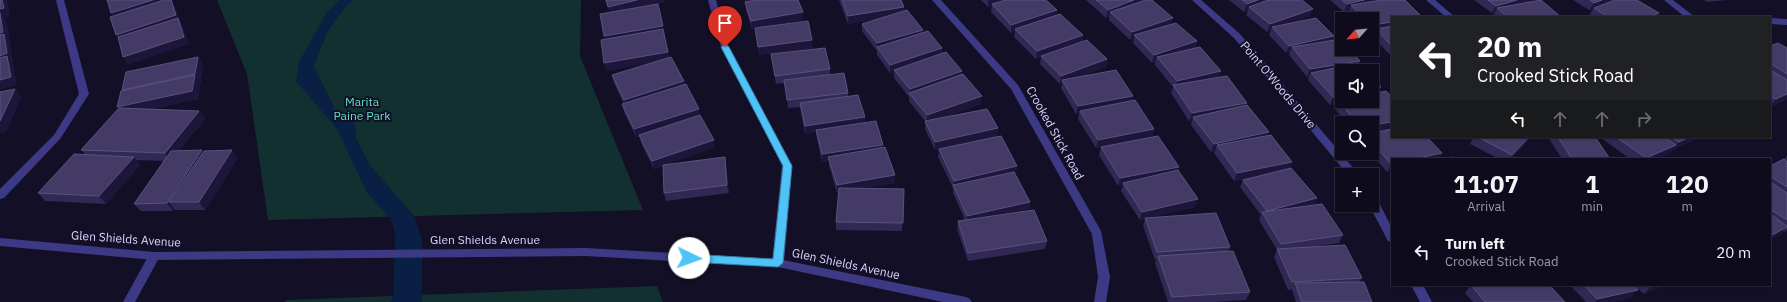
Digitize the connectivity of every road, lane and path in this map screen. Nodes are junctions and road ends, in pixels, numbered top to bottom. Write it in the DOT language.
graph roads {
  1 [pos="60,0"];
  2 [pos="712,0"];
  3 [pos="936,0"];
  4 [pos="1196,0"];
  5 [pos="1430,0"];
  6 [pos="1668,0"];
  7 [pos="1450,16"];
  8 [pos="1690,16"];
  9 [pos="1771,21"];
  10 [pos="1787,22"];
  11 [pos="1348,168"];
  12 [pos="0,195"];
  13 [pos="1378,212"];
  14 [pos="1391,236"];
  15 [pos="0,242"];
  16 [pos="154,256"];
  17 [pos="778,263"];
  18 [pos="1418,286"];
  19 [pos="942,299"];
  20 [pos="129,302"];
  21 [pos="966,302"];
  22 [pos="1100,302"];
  23 [pos="1426,302"];
  1 -- 12 [label="street"];
  2 -- 17 [label="street"];
  3 -- 22 [label="street, Crooked Stick Road"];
  4 -- 11 [label="street, Point O'Woods Drive"];
  5 -- 7 [label="street"];
  6 -- 8 [label="street"];
  9 -- 10 [label="street"];
  13 -- 14 [label="street"];
  15 -- 16 [label="street, Glen Shields Avenue"];
  16 -- 17 [label="street, Glen Shields Avenue"];
  16 -- 20 [label="street"];
  17 -- 19 [label="street, Glen Shields Avenue"];
  18 -- 23 [label="street"];
  19 -- 21 [label="street, Glen Shields Avenue"];
}
